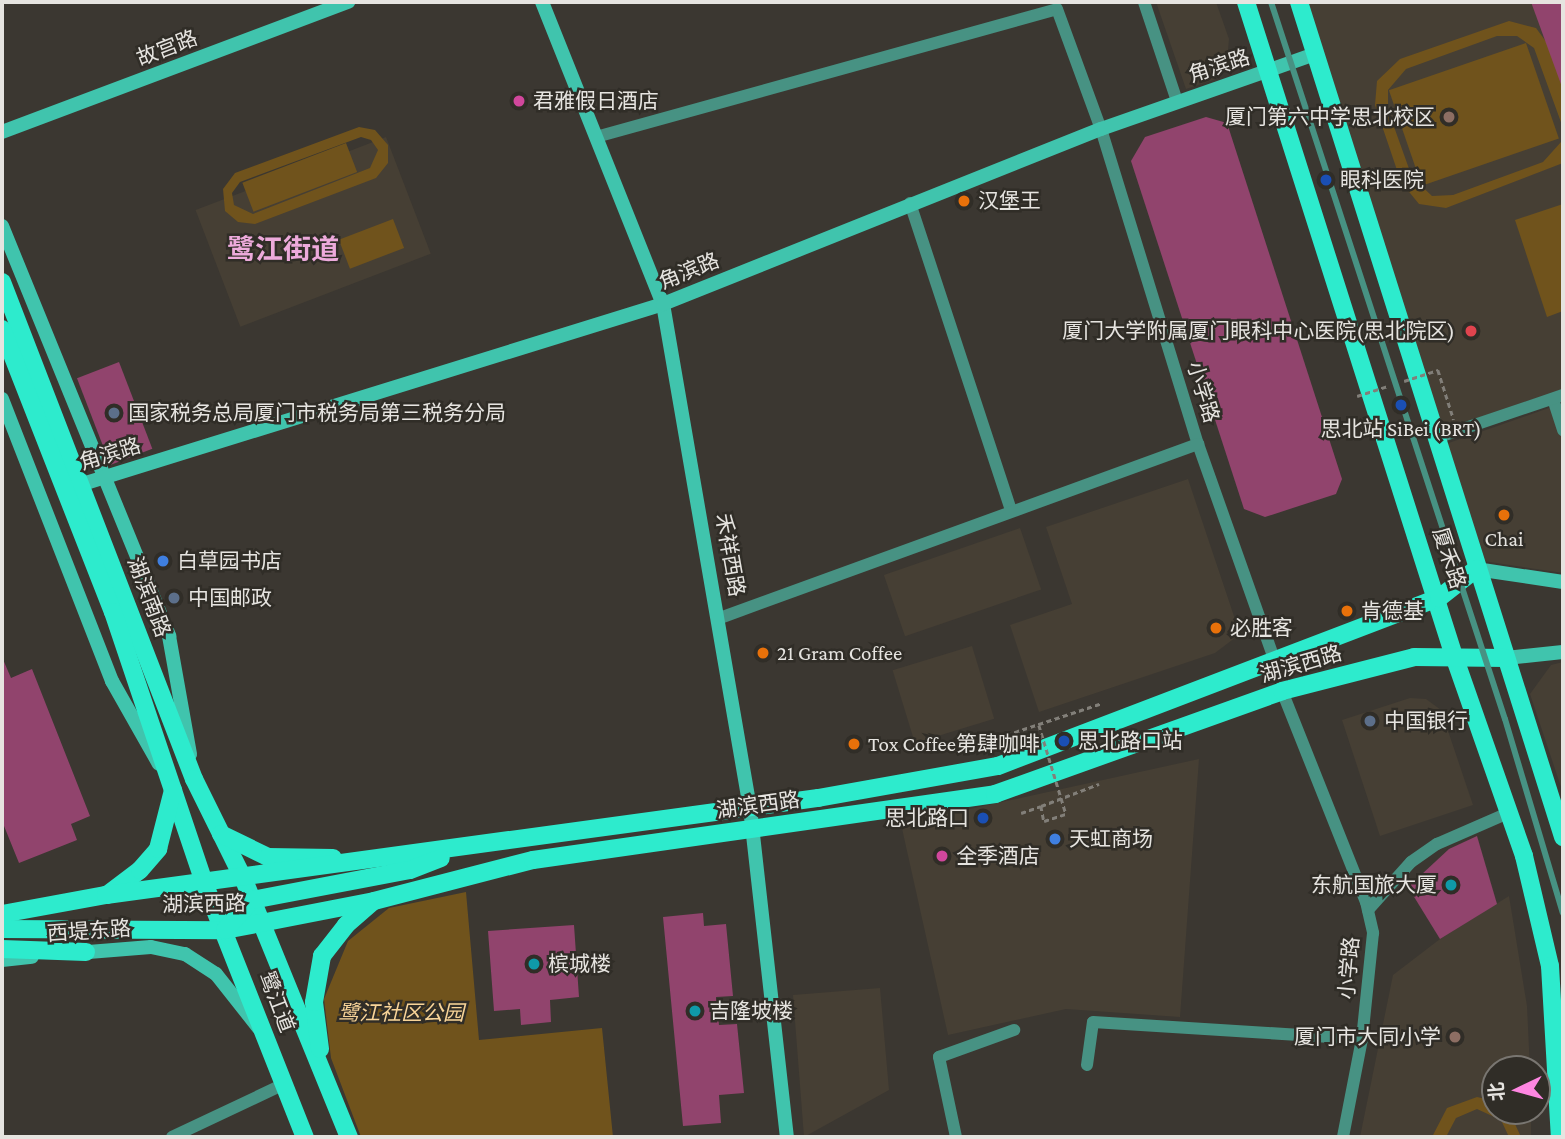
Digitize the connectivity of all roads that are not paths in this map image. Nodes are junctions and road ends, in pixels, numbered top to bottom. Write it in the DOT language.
graph roads {
  1 [pos="348,2"];
  2 [pos="542,2"];
  3 [pos="1144,2"];
  4 [pos="1246,2"];
  5 [pos="1271,2"];
  6 [pos="1299,2"];
  7 [pos="1315,54"];
  8 [pos="1270,71"];
  9 [pos="1177,101"];
  10 [pos="1101,129"];
  11 [pos="2,132"];
  12 [pos="596,137"];
  13 [pos="910,203"];
  14 [pos="2,226"];
  15 [pos="2,282"];
  16 [pos="663,304"];
  17 [pos="2,329"];
  18 [pos="1558,397"];
  19 [pos="2,399"];
  20 [pos="1563,430"];
  21 [pos="1436,438"];
  22 [pos="1198,444"];
  23 [pos="106,477"];
  24 [pos="82,484"];
  25 [pos="65,489"];
  26 [pos="1012,511"];
  27 [pos="1476,569"];
  28 [pos="1563,582"];
  29 [pos="1439,598"];
  30 [pos="720,618"];
  31 [pos="1563,652"];
  32 [pos="1454,656"];
  33 [pos="1506,658"];
  34 [pos="1276,664"];
  35 [pos="1282,691"];
  36 [pos="194,779"];
  37 [pos="173,790"];
  38 [pos="1557,798"];
  39 [pos="750,808"];
  40 [pos="1508,813"];
  41 [pos="752,829"];
  42 [pos="221,834"];
  43 [pos="1563,837"];
  44 [pos="470,846"];
  45 [pos="386,858"];
  46 [pos="244,880"];
  47 [pos="205,885"];
  48 [pos="107,895"];
  49 [pos="252,900"];
  50 [pos="374,901"];
  51 [pos="1368,910"];
  52 [pos="2,914"];
  53 [pos="1563,914"];
  54 [pos="262,925"];
  55 [pos="2,929"];
  56 [pos="225,930"];
  57 [pos="2,949"];
  58 [pos="86,952"];
  59 [pos="2,960"];
  60 [pos="1014,1030"];
  61 [pos="267,1040"];
  62 [pos="1362,1040"];
  63 [pos="1087,1065"];
  64 [pos="322,1067"];
  65 [pos="284,1084"];
  66 [pos="172,1137"];
  67 [pos="305,1137"];
  68 [pos="349,1137"];
  69 [pos="787,1137"];
  70 [pos="956,1137"];
  71 [pos="1343,1137"];
  72 [pos="1560,1137"];
  1 -- 11 [label="street, 故宫路"];
  2 -- 12 [label="street, 禾祥西路"];
  3 -- 9 [label="street"];
  4 -- 8 [label="main road, 厦禾路"];
  5 -- 53 [label="lane, bridge"];
  6 -- 7 [label="main road, 厦禾路"];
  7 -- 8 [label="street, 角滨路"];
  7 -- 21 [label="main road, 厦禾路"];
  8 -- 9 [label="street, 角滨路"];
  8 -- 29 [label="main road, 厦禾路"];
  9 -- 10 [label="street, 角滨路"];
  10 -- 12 [label="street, 小学路"];
  10 -- 13 [label="street, 角滨路"];
  10 -- 22 [label="street, 小学路"];
  12 -- 16 [label="street, 禾祥西路"];
  13 -- 16 [label="street, 角滨路"];
  13 -- 26 [label="street"];
  14 -- 23 [label="street"];
  15 -- 24 [label="main road, 湖滨南路"];
  16 -- 23 [label="street, 角滨路"];
  16 -- 30 [label="street, 禾祥西路"];
  17 -- 25 [label="main road, 湖滨南路"];
  18 -- 20 [label="street"];
  18 -- 21 [label="street"];
  19 -- 37 [label="street"];
  21 -- 27 [label="main road, 厦禾路"];
  22 -- 26 [label="street"];
  22 -- 34 [label="street, 小学路"];
  23 -- 24 [label="street, 角滨路"];
  23 -- 36 [label="street"];
  24 -- 25 [label="street, 角滨路"];
  24 -- 36 [label="main road, 湖滨南路"];
  25 -- 37 [label="main road, 湖滨南路"];
  26 -- 30 [label="street"];
  27 -- 28 [label="street"];
  27 -- 29 [label="main road, 湖滨西路"];
  27 -- 33 [label="main road, 厦禾路"];
  29 -- 32 [label="main road, 厦禾路"];
  29 -- 34 [label="main road, 湖滨西路"];
  30 -- 39 [label="street, 禾祥西路"];
  31 -- 33 [label="street"];
  32 -- 33 [label="main road, 湖滨西路"];
  32 -- 35 [label="main road, 湖滨西路"];
  32 -- 40 [label="main road, 厦禾路"];
  33 -- 38 [label="main road, 厦禾路"];
  34 -- 39 [label="main road, 湖滨西路"];
  35 -- 41 [label="main road, 湖滨西路"];
  35 -- 51 [label="street, 小学路"];
  36 -- 42 [label="main road, 湖滨南路"];
  37 -- 47 [label="main road, 湖滨南路"];
  37 -- 48 [label="main road"];
  38 -- 43 [label="main road, 厦禾路"];
  39 -- 41 [label="street, 禾祥西路"];
  39 -- 44 [label="main road, 湖滨西路"];
  40 -- 51 [label="street"];
  40 -- 72 [label="main road, 厦禾路"];
  41 -- 50 [label="main road, 湖滨西路"];
  41 -- 69 [label="street, 禾祥西路"];
  42 -- 45 [label="main road"];
  42 -- 46 [label="main road, 湖滨南路"];
  44 -- 45 [label="main road, 湖滨西路"];
  44 -- 49 [label="main road"];
  45 -- 46 [label="main road, 湖滨西路"];
  46 -- 47 [label="main road, 湖滨西路"];
  46 -- 49 [label="main road, 湖滨南路"];
  47 -- 48 [label="main road, 湖滨西路"];
  47 -- 56 [label="main road, 鹭江道"];
  48 -- 52 [label="main road, 湖滨西路"];
  49 -- 54 [label="main road, 湖滨南路"];
  49 -- 56 [label="main road"];
  50 -- 54 [label="main road, 湖滨西路"];
  50 -- 64 [label="main road"];
  51 -- 62 [label="street, 小学路"];
  54 -- 56 [label="main road, 湖滨西路"];
  54 -- 64 [label="main road, 鹭江道"];
  55 -- 56 [label="main road, 湖滨西路"];
  56 -- 61 [label="main road, 鹭江道"];
  57 -- 58 [label="main road"];
  58 -- 59 [label="street, 西堤东路"];
  58 -- 61 [label="street, 西堤东路"];
  60 -- 70 [label="street"];
  61 -- 65 [label="main road, 鹭江道"];
  62 -- 63 [label="street"];
  62 -- 71 [label="street, 小学路"];
  64 -- 68 [label="main road, 鹭江道"];
  65 -- 66 [label="street"];
  65 -- 67 [label="main road, 鹭江道"];
}
